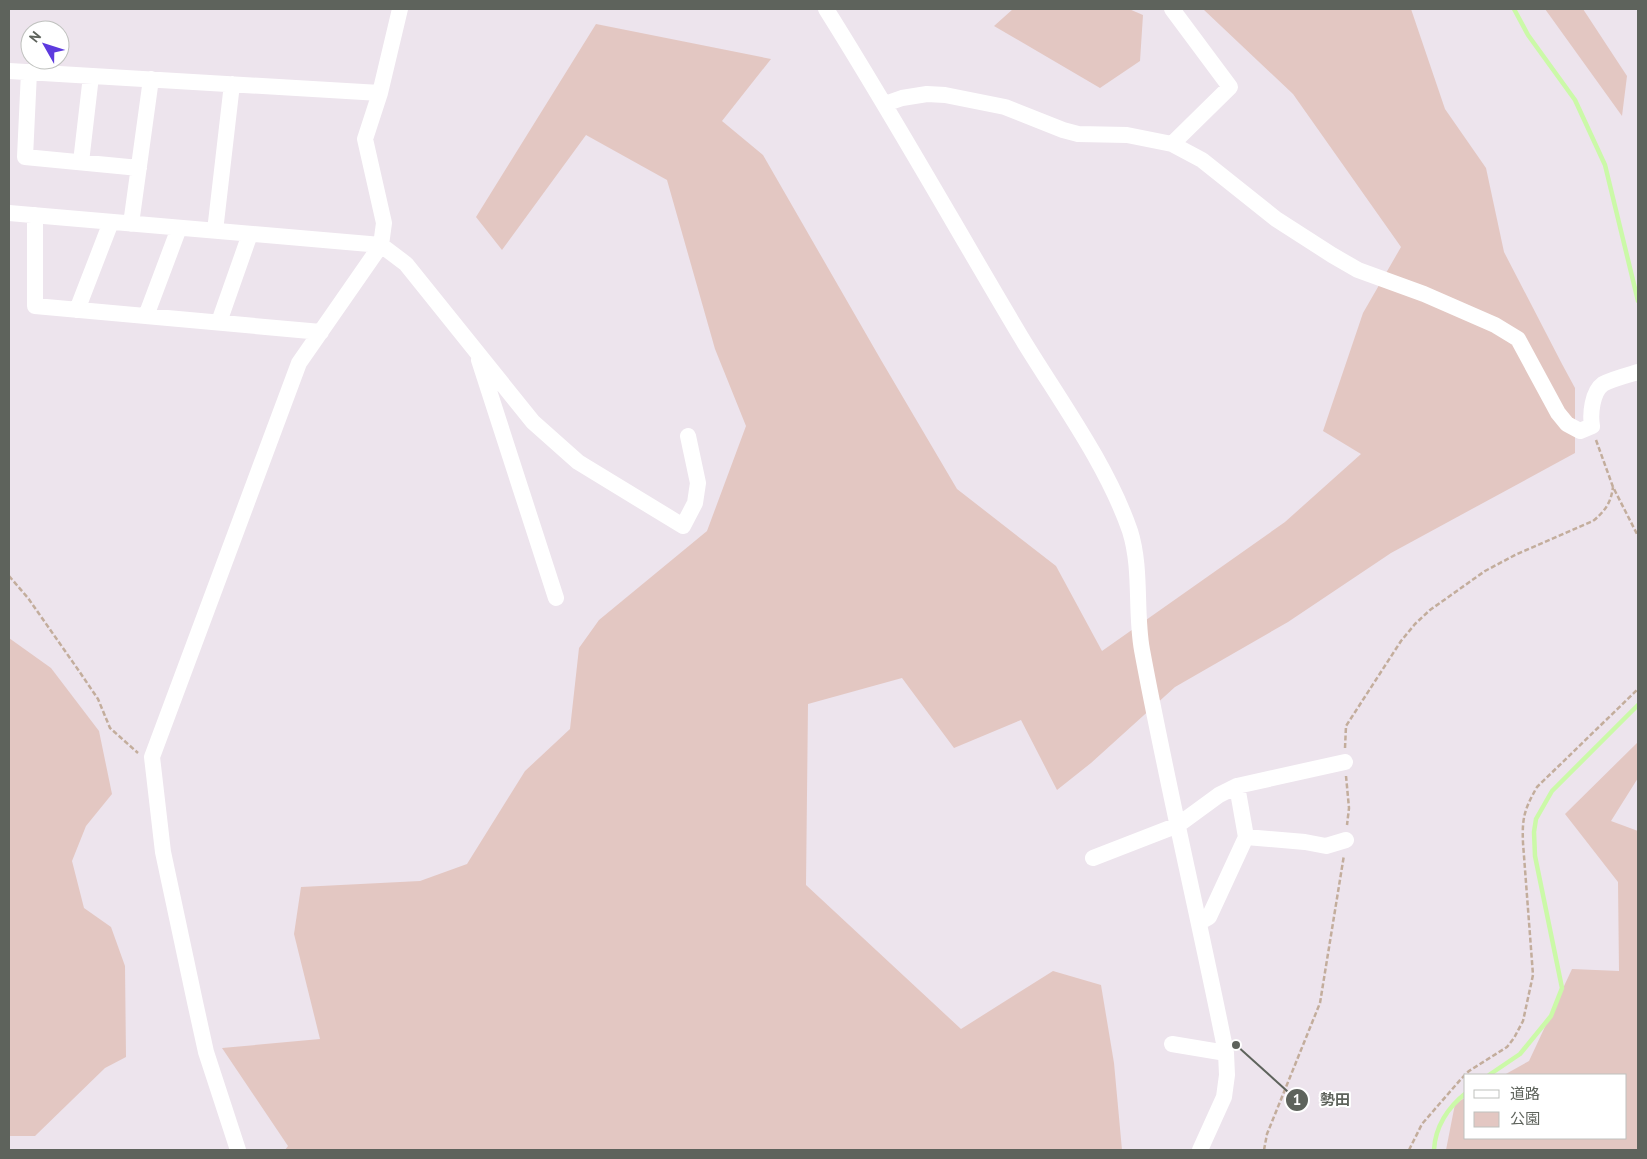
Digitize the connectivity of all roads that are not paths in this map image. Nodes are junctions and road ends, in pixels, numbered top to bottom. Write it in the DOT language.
graph roads {
  1 [pos="400,9"];
  2 [pos="826,9"];
  3 [pos="1172,9"];
  4 [pos="9,71"];
  5 [pos="29,72"];
  6 [pos="91,76"];
  7 [pos="151,79"];
  8 [pos="232,84"];
  9 [pos="380,93"];
  10 [pos="885,104"];
  11 [pos="1172,144"];
  12 [pos="81,162"];
  13 [pos="139,168"];
  14 [pos="9,213"];
  15 [pos="35,215"];
  16 [pos="111,222"];
  17 [pos="131,224"];
  18 [pos="179,228"];
  19 [pos="214,231"];
  20 [pos="250,234"];
  21 [pos="381,245"];
  22 [pos="77,310"];
  23 [pos="146,316"];
  24 [pos="218,322"];
  25 [pos="321,332"];
  26 [pos="476,351"];
  27 [pos="1638,372"];
  28 [pos="688,436"];
  29 [pos="556,598"];
  30 [pos="1345,762"];
  31 [pos="1237,786"];
  32 [pos="1178,825"];
  33 [pos="1246,837"];
  34 [pos="1346,840"];
  35 [pos="1093,858"];
  36 [pos="1200,922"];
  37 [pos="1172,1044"];
  38 [pos="1226,1053"];
  39 [pos="238,1150"];
  40 [pos="1200,1150"];
  1 -- 9 [label="street"];
  2 -- 10 [label="street"];
  3 -- 11 [label="street"];
  4 -- 5 [label="street"];
  5 -- 6 [label="street"];
  5 -- 12 [label="street"];
  6 -- 7 [label="street"];
  6 -- 12 [label="street"];
  7 -- 8 [label="street"];
  7 -- 13 [label="street"];
  8 -- 9 [label="street"];
  8 -- 19 [label="street"];
  9 -- 21 [label="street"];
  10 -- 11 [label="street"];
  10 -- 32 [label="street"];
  11 -- 27 [label="street"];
  12 -- 13 [label="street"];
  13 -- 17 [label="street"];
  14 -- 15 [label="street"];
  15 -- 16 [label="street"];
  15 -- 22 [label="street"];
  16 -- 17 [label="street"];
  16 -- 22 [label="street"];
  17 -- 18 [label="street"];
  18 -- 19 [label="street"];
  18 -- 23 [label="street"];
  19 -- 20 [label="street"];
  20 -- 21 [label="street"];
  20 -- 24 [label="street"];
  21 -- 25 [label="street"];
  21 -- 26 [label="street"];
  22 -- 23 [label="street"];
  23 -- 24 [label="street"];
  24 -- 25 [label="street"];
  25 -- 39 [label="street"];
  26 -- 28 [label="street"];
  26 -- 29 [label="street"];
  30 -- 31 [label="street"];
  31 -- 32 [label="street"];
  31 -- 33 [label="street"];
  32 -- 35 [label="street"];
  32 -- 36 [label="street"];
  33 -- 34 [label="street"];
  33 -- 36 [label="street"];
  36 -- 38 [label="street"];
  37 -- 38 [label="street"];
  38 -- 40 [label="street"];
}
